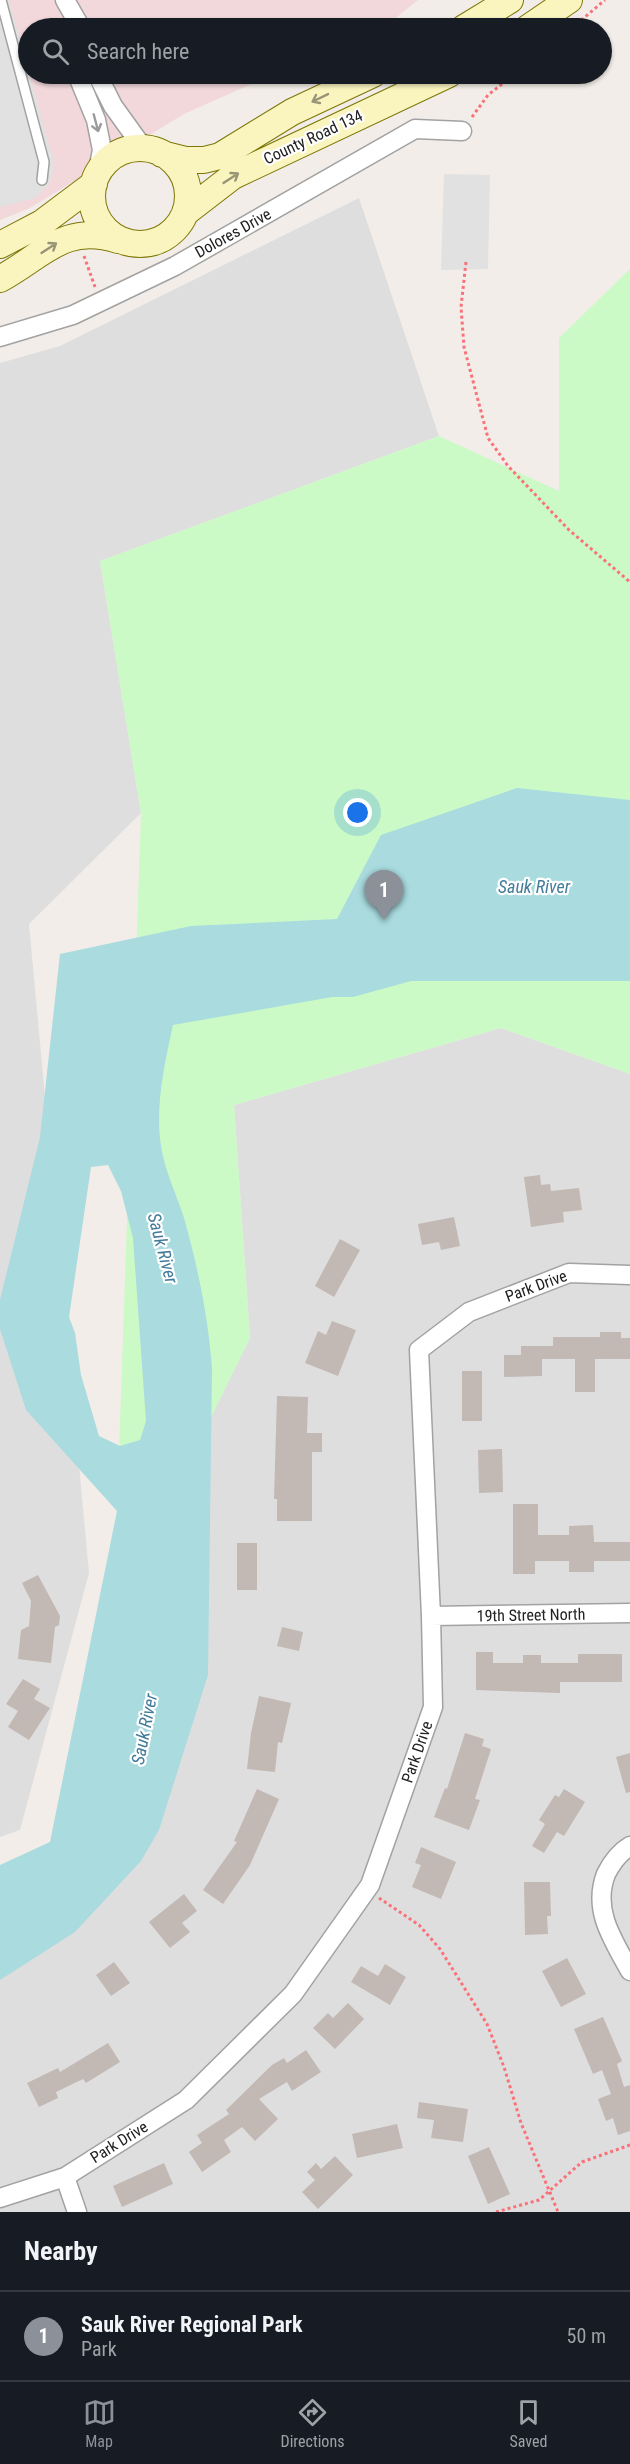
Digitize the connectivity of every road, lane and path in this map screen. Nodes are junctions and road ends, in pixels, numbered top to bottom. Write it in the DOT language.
graph roads {
  1 [pos="1,0"];
  2 [pos="64,0"];
  3 [pos="510,0"];
  4 [pos="568,0"];
  5 [pos="605,0"];
  6 [pos="66,18"];
  7 [pos="75,18"];
  8 [pos="480,18"];
  9 [pos="542,18"];
  10 [pos="584,18"];
  11 [pos="18,64"];
  12 [pos="23,84"];
  13 [pos="81,84"];
  14 [pos="102,84"];
  15 [pos="352,84"];
  16 [pos="428,84"];
  17 [pos="503,84"];
  18 [pos="462,131"];
  19 [pos="153,151"];
  20 [pos="42,180"];
  21 [pos="95,180"];
  22 [pos="185,213"];
  23 [pos="123,241"];
  24 [pos="0,245"];
  25 [pos="82,252"];
  26 [pos="466,262"];
  27 [pos="0,279"];
  28 [pos="100,303"];
  29 [pos="0,338"];
  30 [pos="630,582"];
  31 [pos="630,1275"];
  32 [pos="630,1613"];
  33 [pos="431,1616"];
  34 [pos="630,1846"];
  35 [pos="370,1885"];
  36 [pos="630,1971"];
  37 [pos="630,2145"];
  38 [pos="65,2177"];
  39 [pos="551,2190"];
  40 [pos="0,2198"];
  41 [pos="77,2212"];
  42 [pos="496,2212"];
  43 [pos="558,2212"];
  1 -- 11 [label="lane"];
  2 -- 6 [label="street"];
  2 -- 7 [label="street"];
  3 -- 8 [label="street"];
  4 -- 9 [label="street"];
  5 -- 10 [label="path"];
  12 -- 20 [label="lane"];
  13 -- 21 [label="street, one-way"];
  14 -- 19 [label="street"];
  15 -- 19 [label="street, County Road 134, one-way"];
  22 -- 16 [label="street, County Road 134, one-way"];
  17 -- 18 [label="path"];
  18 -- 28 [label="street, Dolores Drive"];
  19 -- 21 [label="street"];
  19 -- 22 [label="street"];
  21 -- 23 [label="street"];
  21 -- 24 [label="street"];
  22 -- 23 [label="street"];
  27 -- 23 [label="street, one-way"];
  25 -- 28 [label="path"];
  26 -- 30 [label="path"];
  28 -- 29 [label="street, Dolores Drive"];
  31 -- 33 [label="street, Park Drive"];
  32 -- 33 [label="street, 19th Street North"];
  33 -- 35 [label="street, Park Drive"];
  34 -- 36 [label="street"];
  35 -- 38 [label="street, Park Drive"];
  35 -- 39 [label="path"];
  37 -- 39 [label="path"];
  38 -- 40 [label="street, Park Drive"];
  38 -- 41 [label="street"];
  39 -- 42 [label="path"];
  39 -- 43 [label="path"];
}
